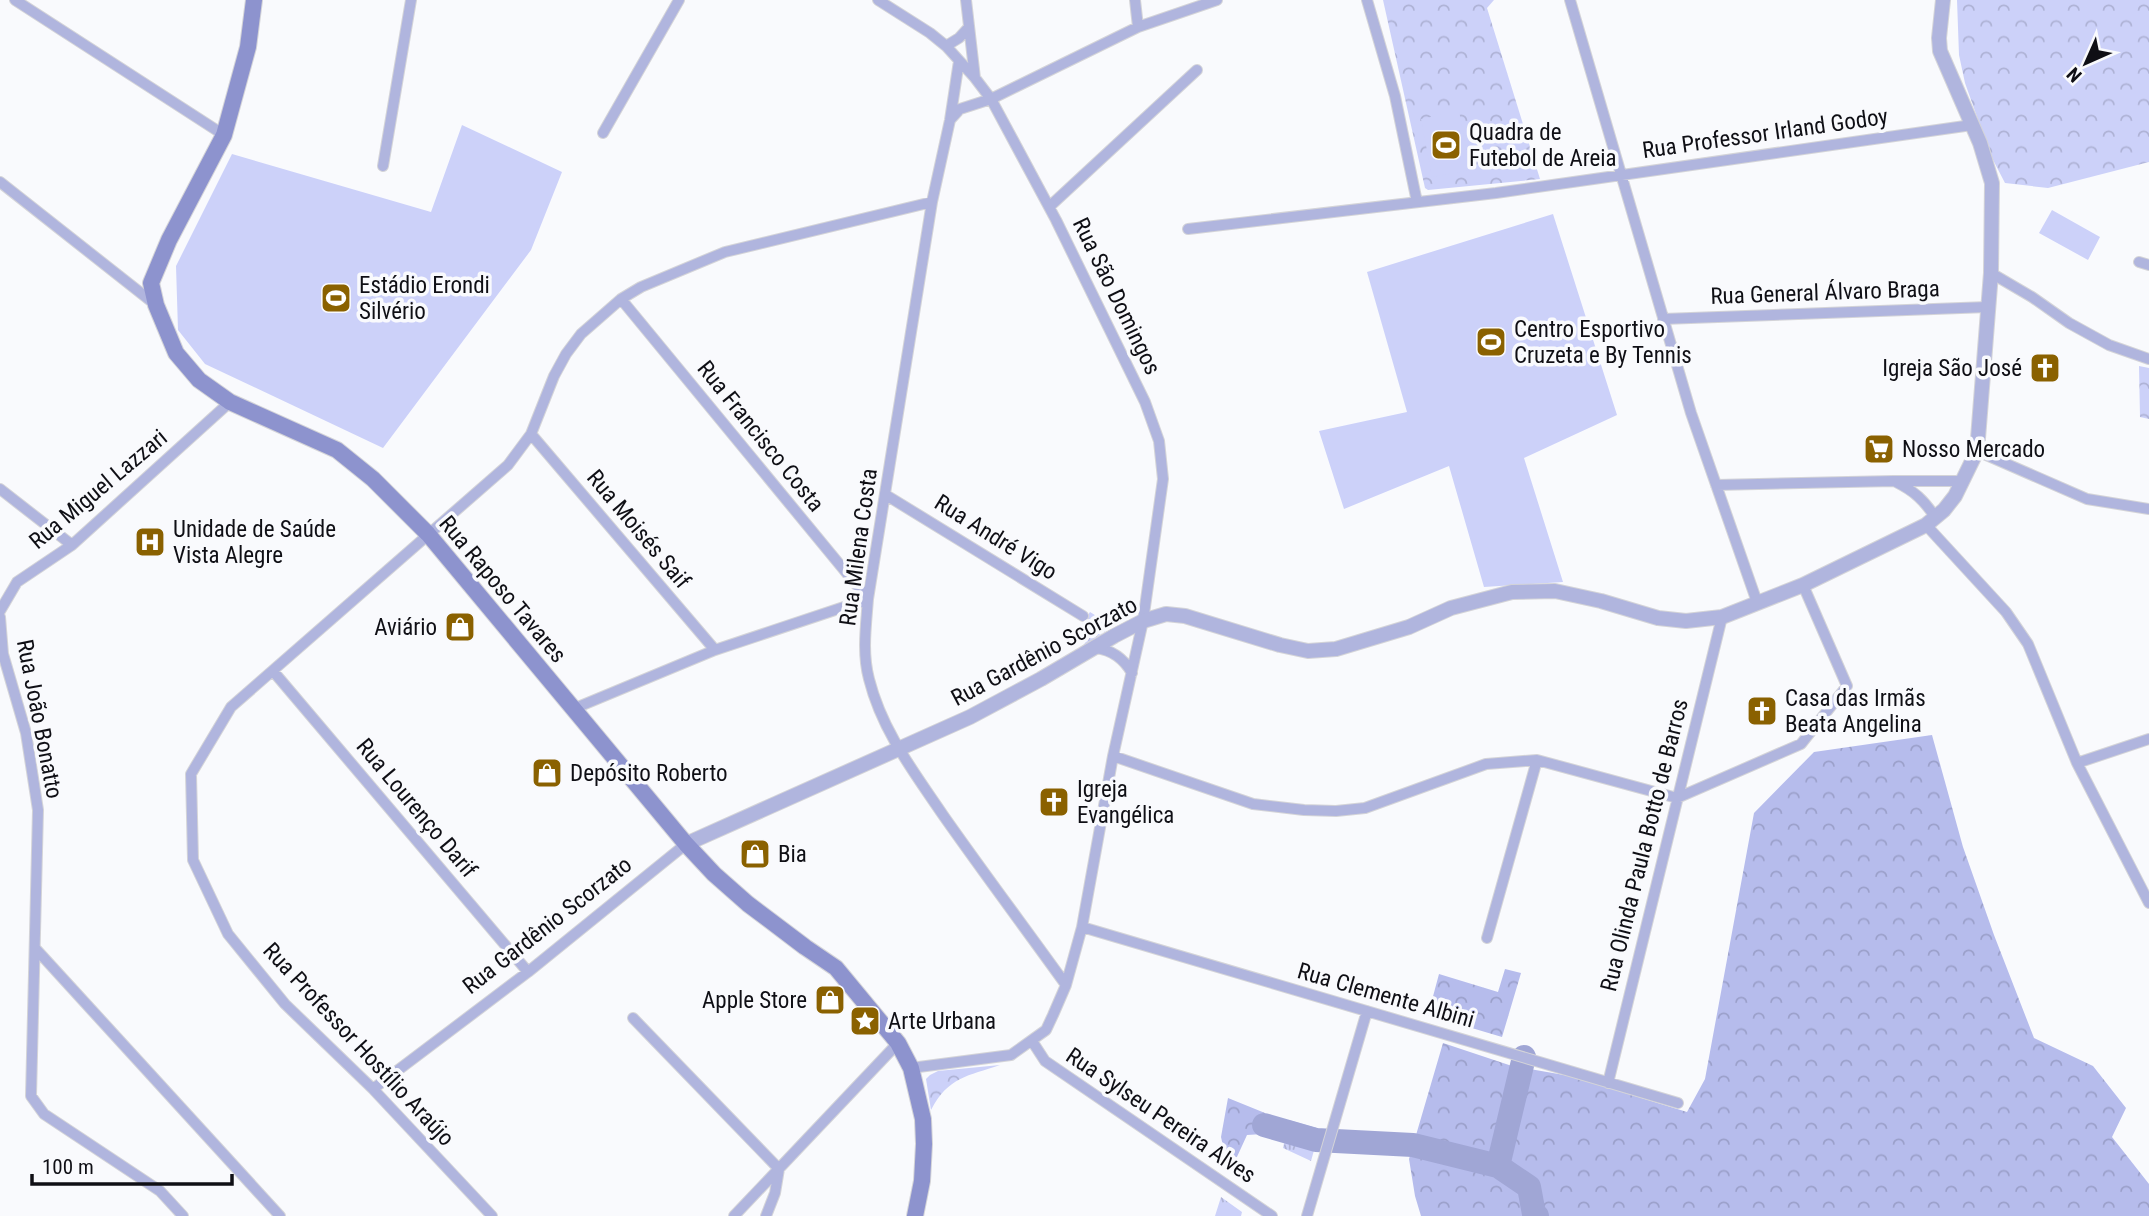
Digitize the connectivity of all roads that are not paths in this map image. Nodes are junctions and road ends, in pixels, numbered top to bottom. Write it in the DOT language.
graph roads {
  1 [pos="15,0"];
  2 [pos="254,0"];
  3 [pos="411,0"];
  4 [pos="679,0"];
  5 [pos="878,0"];
  6 [pos="965,0"];
  7 [pos="1135,0"];
  8 [pos="1217,0"];
  9 [pos="1367,0"];
  10 [pos="1570,0"];
  11 [pos="1943,0"];
  12 [pos="969,27"];
  13 [pos="1138,27"];
  14 [pos="946,46"];
  15 [pos="960,61"];
  16 [pos="1197,70"];
  17 [pos="975,78"];
  18 [pos="990,99"];
  19 [pos="950,120"];
  20 [pos="1972,125"];
  21 [pos="603,133"];
  22 [pos="224,135"];
  23 [pos="383,166"];
  24 [pos="1621,176"];
  25 [pos="0,182"];
  26 [pos="932,202"];
  27 [pos="1416,202"];
  28 [pos="1049,207"];
  29 [pos="1188,229"];
  30 [pos="1991,273"];
  31 [pos="621,299"];
  32 [pos="156,305"];
  33 [pos="1988,307"];
  34 [pos="1663,319"];
  35 [pos="2149,359"];
  36 [pos="230,402"];
  37 [pos="531,435"];
  38 [pos="1977,451"];
  39 [pos="1894,481"];
  40 [pos="1963,481"];
  41 [pos="1716,485"];
  42 [pos="0,489"];
  43 [pos="886,495"];
  44 [pos="2149,509"];
  45 [pos="1930,521"];
  46 [pos="428,534"];
  47 [pos="72,545"];
  48 [pos="1803,585"];
  49 [pos="868,599"];
  50 [pos="1758,602"];
  51 [pos="0,611"];
  52 [pos="1083,616"];
  53 [pos="0,617"];
  54 [pos="1722,617"];
  55 [pos="1143,621"];
  56 [pos="1096,648"];
  57 [pos="715,650"];
  58 [pos="273,671"];
  59 [pos="1132,673"];
  60 [pos="573,709"];
  61 [pos="2149,739"];
  62 [pos="898,750"];
  63 [pos="1113,756"];
  64 [pos="1537,760"];
  65 [pos="2077,763"];
  66 [pos="1677,798"];
  67 [pos="686,844"];
  68 [pos="2149,902"];
  69 [pos="1082,927"];
  70 [pos="1487,938"];
  71 [pos="35,948"];
  72 [pos="528,972"];
  73 [pos="1066,985"];
  74 [pos="1367,1011"];
  75 [pos="633,1018"];
  76 [pos="1032,1041"];
  77 [pos="898,1043"];
  78 [pos="911,1068"];
  79 [pos="1608,1083"];
  80 [pos="373,1089"];
  81 [pos="1678,1103"];
  82 [pos="779,1169"];
  83 [pos="183,1216"];
  84 [pos="279,1216"];
  85 [pos="492,1216"];
  86 [pos="734,1216"];
  87 [pos="766,1216"];
  88 [pos="915,1216"];
  89 [pos="1272,1216"];
  90 [pos="1307,1216"];
  1 -- 22 [label="street"];
  2 -- 22 [label="main road, Rua Raposo Tavares"];
  3 -- 23 [label="street"];
  4 -- 21 [label="street"];
  5 -- 14 [label="street, Rua São Domingos"];
  6 -- 12 [label="street"];
  7 -- 13 [label="street"];
  8 -- 13 [label="street"];
  9 -- 27 [label="street"];
  10 -- 24 [label="street"];
  11 -- 20 [label="street, Rua Gardênio Scorzato"];
  12 -- 14 [label="street"];
  12 -- 17 [label="street"];
  13 -- 18 [label="street"];
  14 -- 15 [label="street, Rua São Domingos"];
  15 -- 17 [label="street, Rua São Domingos"];
  15 -- 19 [label="street, Rua Milena Costa"];
  16 -- 28 [label="street"];
  17 -- 18 [label="street, Rua São Domingos"];
  18 -- 19 [label="street"];
  18 -- 28 [label="street, Rua São Domingos"];
  19 -- 26 [label="street, Rua Milena Costa"];
  20 -- 24 [label="street, Rua Professor Irland Godoy"];
  20 -- 30 [label="street, Rua Gardênio Scorzato"];
  22 -- 32 [label="main road, Rua Raposo Tavares"];
  24 -- 27 [label="street, Rua Professor Irland Godoy"];
  24 -- 34 [label="street"];
  25 -- 32 [label="street"];
  26 -- 31 [label="street, Rua Professor Hostílio Araújo"];
  26 -- 43 [label="street, Rua Milena Costa"];
  27 -- 29 [label="street, Rua Professor Irland Godoy"];
  28 -- 55 [label="street, Rua São Domingos"];
  30 -- 33 [label="street, Rua Gardênio Scorzato"];
  30 -- 35 [label="street"];
  31 -- 37 [label="street, Rua Professor Hostílio Araújo"];
  31 -- 49 [label="street, Rua Francisco Costa"];
  32 -- 36 [label="main road, Rua Raposo Tavares"];
  33 -- 34 [label="street, Rua General Álvaro Braga"];
  33 -- 38 [label="street, Rua Gardênio Scorzato"];
  34 -- 41 [label="street"];
  36 -- 46 [label="main road, Rua Raposo Tavares"];
  36 -- 47 [label="street, Rua Miguel Lazzari"];
  37 -- 46 [label="street, Rua Professor Hostílio Araújo"];
  37 -- 57 [label="street, Rua Moisés Saif"];
  38 -- 40 [label="street, Rua Gardênio Scorzato"];
  38 -- 44 [label="street"];
  39 -- 40 [label="street"];
  39 -- 41 [label="street"];
  39 -- 45 [label="street"];
  40 -- 45 [label="street, Rua Gardênio Scorzato"];
  41 -- 50 [label="street"];
  42 -- 47 [label="street"];
  43 -- 49 [label="street, Rua Milena Costa"];
  43 -- 52 [label="street, Rua André Vigo"];
  45 -- 48 [label="street, Rua Gardênio Scorzato"];
  45 -- 65 [label="street"];
  46 -- 58 [label="street, Rua Professor Hostílio Araújo"];
  46 -- 60 [label="main road, Rua Raposo Tavares"];
  47 -- 51 [label="street, Rua Miguel Lazzari"];
  48 -- 50 [label="street, Rua Gardênio Scorzato"];
  48 -- 66 [label="street"];
  49 -- 57 [label="street"];
  49 -- 62 [label="street, Rua Milena Costa"];
  50 -- 54 [label="street, Rua Gardênio Scorzato"];
  53 -- 71 [label="street, Rua João Bonatto"];
  54 -- 55 [label="street, Rua Gardênio Scorzato"];
  54 -- 66 [label="street, Rua Olinda Paula Botto de Barros"];
  55 -- 56 [label="street, Rua Gardênio Scorzato"];
  55 -- 59 [label="street, Rua São Domingos"];
  56 -- 59 [label="street"];
  56 -- 62 [label="street, Rua Gardênio Scorzato"];
  57 -- 60 [label="street"];
  58 -- 72 [label="street, Rua Lourenço Darif"];
  58 -- 80 [label="street, Rua Professor Hostílio Araújo"];
  59 -- 63 [label="street, Rua São Domingos"];
  60 -- 67 [label="main road, Rua Raposo Tavares"];
  61 -- 65 [label="street"];
  62 -- 67 [label="street, Rua Gardênio Scorzato"];
  62 -- 73 [label="street, Rua Milena Costa"];
  63 -- 64 [label="street"];
  63 -- 69 [label="street, Rua São Domingos"];
  64 -- 66 [label="street"];
  64 -- 70 [label="street"];
  65 -- 68 [label="street"];
  66 -- 79 [label="street, Rua Olinda Paula Botto de Barros"];
  67 -- 72 [label="street, Rua Gardênio Scorzato"];
  67 -- 77 [label="main road, Rua Raposo Tavares"];
  69 -- 73 [label="street, Rua São Domingos"];
  69 -- 74 [label="street, Rua Clemente Albini"];
  71 -- 83 [label="street, Rua João Bonatto"];
  71 -- 84 [label="street"];
  72 -- 80 [label="street, Rua Gardênio Scorzato"];
  73 -- 76 [label="street, Rua São Domingos"];
  74 -- 79 [label="street, Rua Clemente Albini"];
  74 -- 90 [label="street"];
  75 -- 82 [label="street"];
  76 -- 78 [label="street, Rua São Domingos"];
  76 -- 89 [label="street, Rua Sylseu Pereira Alves"];
  77 -- 78 [label="main road, Rua Raposo Tavares"];
  77 -- 82 [label="street"];
  78 -- 88 [label="main road, Rua Raposo Tavares"];
  79 -- 81 [label="street, Rua Clemente Albini"];
  80 -- 85 [label="street, Rua Professor Hostílio Araújo"];
  82 -- 86 [label="street"];
  82 -- 87 [label="street"];
}
